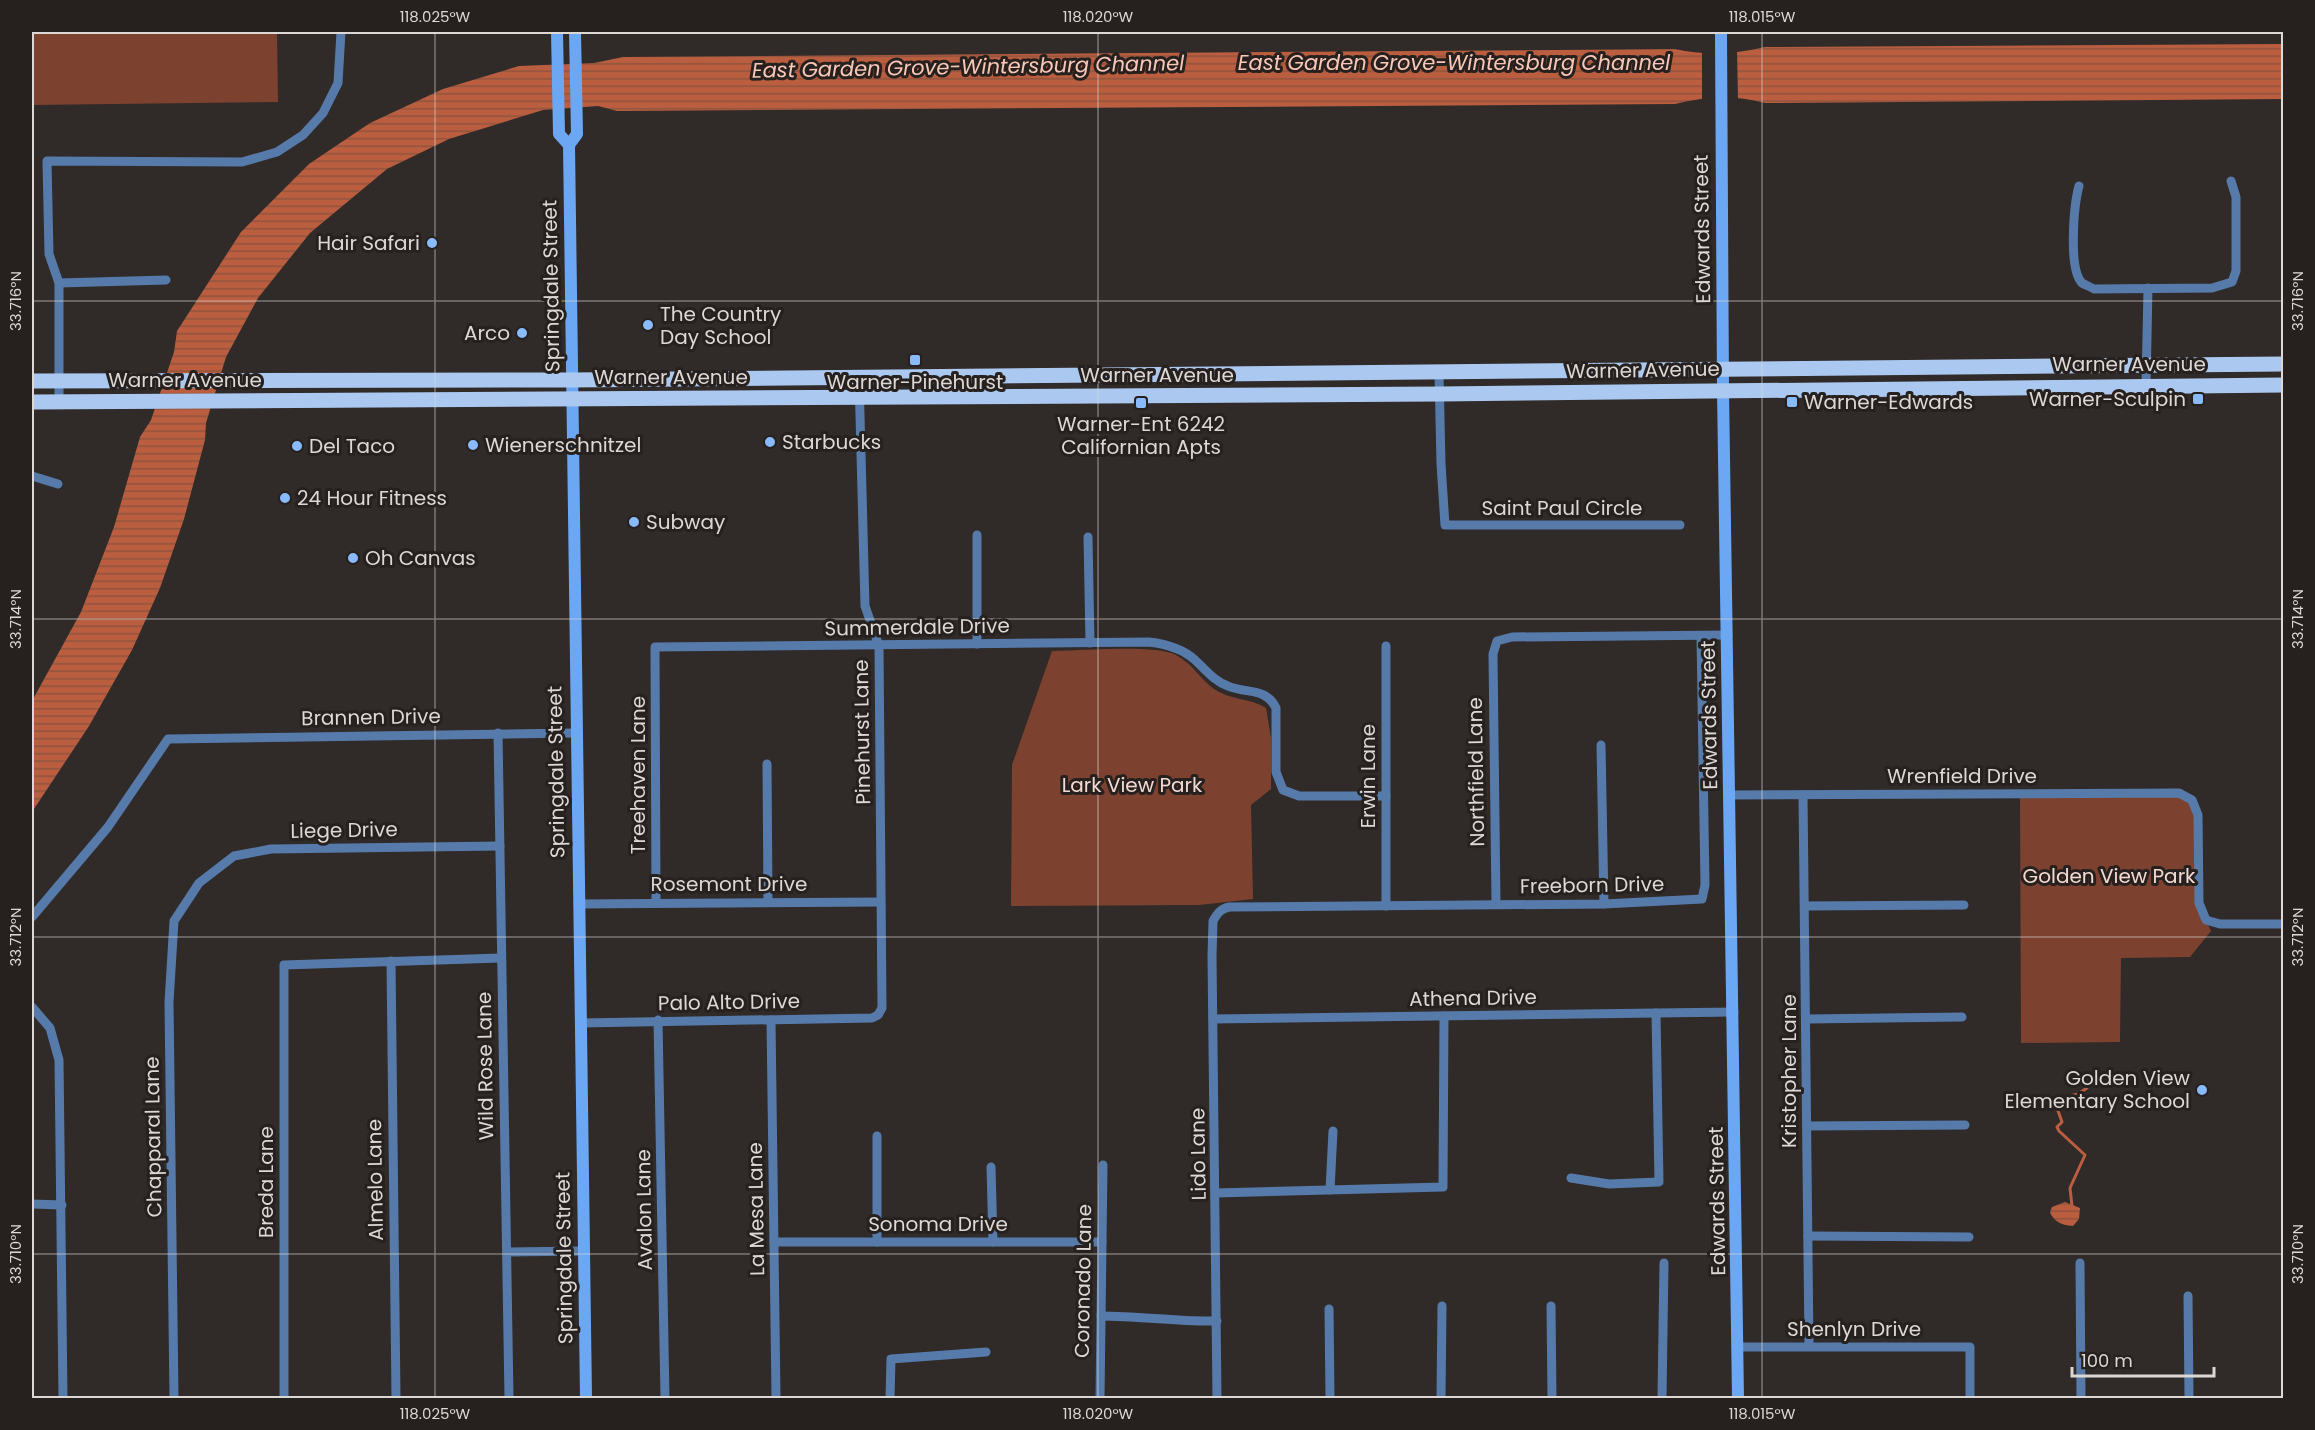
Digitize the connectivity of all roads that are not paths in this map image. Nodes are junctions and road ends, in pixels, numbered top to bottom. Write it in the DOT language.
graph roads {
  1 [pos="341,32"];
  2 [pos="557,32"];
  3 [pos="575,32"];
  4 [pos="1721,32"];
  5 [pos="569,145"];
  6 [pos="2231,181"];
  7 [pos="2079,186"];
  8 [pos="166,280"];
  9 [pos="59,283"];
  10 [pos="2148,288"];
  11 [pos="2283,364"];
  12 [pos="2068,365"];
  13 [pos="2147,365"];
  14 [pos="1996,366"];
  15 [pos="1723,370"];
  16 [pos="1439,373"];
  17 [pos="859,377"];
  18 [pos="775,378"];
  19 [pos="263,380"];
  20 [pos="328,380"];
  21 [pos="572,380"];
  22 [pos="32,381"];
  23 [pos="58,381"];
  24 [pos="2146,385"];
  25 [pos="2283,385"];
  26 [pos="1995,386"];
  27 [pos="1914,387"];
  28 [pos="1723,390"];
  29 [pos="1440,394"];
  30 [pos="699,398"];
  31 [pos="572,399"];
  32 [pos="860,399"];
  33 [pos="327,400"];
  34 [pos="213,401"];
  35 [pos="32,402"];
  36 [pos="59,402"];
  37 [pos="32,476"];
  38 [pos="58,484"];
  39 [pos="1680,525"];
  40 [pos="977,535"];
  41 [pos="1088,537"];
  42 [pos="1728,635"];
  43 [pos="1701,636"];
  44 [pos="1090,643"];
  45 [pos="977,644"];
  46 [pos="879,646"];
  47 [pos="1386,646"];
  48 [pos="655,647"];
  49 [pos="498,733"];
  50 [pos="575,733"];
  51 [pos="1601,745"];
  52 [pos="767,764"];
  53 [pos="1729,795"];
  54 [pos="1803,795"];
  55 [pos="1386,796"];
  56 [pos="500,846"];
  57 [pos="200,883"];
  58 [pos="768,902"];
  59 [pos="880,902"];
  60 [pos="656,903"];
  61 [pos="1604,903"];
  62 [pos="578,904"];
  63 [pos="1496,904"];
  64 [pos="1964,905"];
  65 [pos="1386,906"];
  66 [pos="1805,906"];
  67 [pos="1219,911"];
  68 [pos="32,917"];
  69 [pos="2283,924"];
  70 [pos="501,958"];
  71 [pos="391,962"];
  72 [pos="32,1007"];
  73 [pos="1734,1012"];
  74 [pos="1656,1013"];
  75 [pos="879,1015"];
  76 [pos="1444,1016"];
  77 [pos="1962,1017"];
  78 [pos="1807,1018"];
  79 [pos="1213,1019"];
  80 [pos="658,1020"];
  81 [pos="771,1020"];
  82 [pos="580,1023"];
  83 [pos="1965,1125"];
  84 [pos="1807,1126"];
  85 [pos="1333,1131"];
  86 [pos="877,1136"];
  87 [pos="1103,1165"];
  88 [pos="991,1167"];
  89 [pos="1571,1179"];
  90 [pos="1330,1190"];
  91 [pos="1216,1193"];
  92 [pos="32,1204"];
  93 [pos="62,1205"];
  94 [pos="1808,1236"];
  95 [pos="1969,1237"];
  96 [pos="774,1242"];
  97 [pos="877,1242"];
  98 [pos="993,1242"];
  99 [pos="1102,1242"];
  100 [pos="583,1251"];
  101 [pos="507,1252"];
  102 [pos="1664,1263"];
  103 [pos="2080,1263"];
  104 [pos="2188,1296"];
  105 [pos="1442,1306"];
  106 [pos="1551,1306"];
  107 [pos="1329,1309"];
  108 [pos="1101,1316"];
  109 [pos="1217,1322"];
  110 [pos="1809,1346"];
  111 [pos="1737,1347"];
  112 [pos="986,1352"];
  113 [pos="63,1398"];
  114 [pos="174,1398"];
  115 [pos="284,1398"];
  116 [pos="396,1398"];
  117 [pos="509,1398"];
  118 [pos="586,1398"];
  119 [pos="665,1398"];
  120 [pos="776,1398"];
  121 [pos="890,1398"];
  122 [pos="1100,1398"];
  123 [pos="1217,1398"];
  124 [pos="1330,1398"];
  125 [pos="1441,1398"];
  126 [pos="1551,1398"];
  127 [pos="1662,1398"];
  128 [pos="1738,1398"];
  129 [pos="1970,1398"];
  130 [pos="2081,1398"];
  131 [pos="2189,1398"];
  1 -- 9 [label="street"];
  2 -- 5 [label="main road, Springdale Street"];
  3 -- 5 [label="main road, Springdale Street"];
  4 -- 15 [label="main road, Edwards Street"];
  5 -- 21 [label="main road, Springdale Street"];
  6 -- 10 [label="street"];
  7 -- 10 [label="street"];
  8 -- 9 [label="street"];
  9 -- 23 [label="street"];
  10 -- 13 [label="street"];
  11 -- 13 [label="main road, Warner Avenue"];
  12 -- 13 [label="main road, Warner Avenue"];
  12 -- 14 [label="main road, Warner Avenue"];
  12 -- 26 [label="main road"];
  13 -- 24 [label="street"];
  14 -- 15 [label="main road, Warner Avenue"];
  14 -- 27 [label="main road"];
  15 -- 16 [label="main road, Warner Avenue"];
  15 -- 28 [label="main road, Edwards Street"];
  16 -- 17 [label="main road, Warner Avenue"];
  16 -- 29 [label="street"];
  17 -- 18 [label="main road, Warner Avenue"];
  17 -- 32 [label="street, Pinehurst Lane"];
  18 -- 21 [label="main road, Warner Avenue"];
  18 -- 30 [label="main road"];
  19 -- 20 [label="main road, Warner Avenue"];
  19 -- 23 [label="main road, Warner Avenue"];
  19 -- 34 [label="main road"];
  20 -- 21 [label="main road, Warner Avenue"];
  20 -- 33 [label="main road"];
  21 -- 31 [label="main road, Springdale Street"];
  22 -- 23 [label="main road, Warner Avenue"];
  23 -- 36 [label="street"];
  24 -- 25 [label="main road, Warner Avenue"];
  24 -- 26 [label="main road, Warner Avenue"];
  26 -- 27 [label="main road, Warner Avenue"];
  27 -- 28 [label="main road, Warner Avenue"];
  28 -- 29 [label="main road, Warner Avenue"];
  28 -- 42 [label="main road, Edwards Street"];
  29 -- 32 [label="main road, Warner Avenue"];
  29 -- 39 [label="street, Saint Paul Circle"];
  30 -- 31 [label="main road, Warner Avenue"];
  30 -- 32 [label="main road, Warner Avenue"];
  31 -- 33 [label="main road, Warner Avenue"];
  31 -- 50 [label="main road, Springdale Street"];
  32 -- 46 [label="street, Pinehurst Lane"];
  33 -- 34 [label="main road, Warner Avenue"];
  34 -- 36 [label="main road, Warner Avenue"];
  35 -- 36 [label="main road, Warner Avenue"];
  37 -- 38 [label="street"];
  40 -- 45 [label="street"];
  41 -- 44 [label="street"];
  42 -- 43 [label="street"];
  42 -- 53 [label="main road, Edwards Street"];
  43 -- 61 [label="street, Freeborn Drive"];
  43 -- 63 [label="street, Northfield Lane"];
  44 -- 45 [label="street, Summerdale Drive"];
  44 -- 55 [label="street, Summerdale Drive"];
  45 -- 46 [label="street, Summerdale Drive"];
  46 -- 48 [label="street, Summerdale Drive"];
  46 -- 59 [label="street, Pinehurst Lane"];
  47 -- 55 [label="street, Erwin Lane"];
  48 -- 60 [label="street, Treehaven Lane"];
  49 -- 50 [label="street, Brannen Drive"];
  49 -- 56 [label="street, Wild Rose Lane"];
  49 -- 68 [label="street, Brannen Drive"];
  50 -- 62 [label="main road, Springdale Street"];
  51 -- 61 [label="street"];
  52 -- 58 [label="street"];
  53 -- 54 [label="street, Wrenfield Drive"];
  53 -- 73 [label="main road, Edwards Street"];
  54 -- 66 [label="street, Kristopher Lane"];
  54 -- 69 [label="street, Wrenfield Drive"];
  55 -- 65 [label="street, Erwin Lane"];
  56 -- 57 [label="street, Liege Drive"];
  56 -- 70 [label="street, Wild Rose Lane"];
  57 -- 114 [label="street, Chapparal Lane"];
  58 -- 59 [label="street, Rosemont Drive"];
  58 -- 60 [label="street, Rosemont Drive"];
  59 -- 75 [label="street, Pinehurst Lane"];
  60 -- 62 [label="street, Rosemont Drive"];
  61 -- 63 [label="street, Freeborn Drive"];
  62 -- 82 [label="main road, Springdale Street"];
  63 -- 65 [label="street, Freeborn Drive"];
  64 -- 66 [label="street"];
  65 -- 67 [label="street, Freeborn Drive"];
  66 -- 78 [label="street, Kristopher Lane"];
  67 -- 79 [label="street, Lido Lane"];
  70 -- 71 [label="street"];
  70 -- 101 [label="street, Wild Rose Lane"];
  71 -- 115 [label="street, Breda Lane"];
  71 -- 116 [label="street, Almelo Lane"];
  72 -- 93 [label="street"];
  73 -- 74 [label="street, Athena Drive"];
  73 -- 111 [label="main road, Edwards Street"];
  74 -- 76 [label="street, Athena Drive"];
  74 -- 89 [label="street"];
  75 -- 81 [label="street, Palo Alto Drive"];
  76 -- 79 [label="street, Athena Drive"];
  76 -- 90 [label="street"];
  77 -- 78 [label="street"];
  78 -- 84 [label="street, Kristopher Lane"];
  79 -- 91 [label="street, Lido Lane"];
  80 -- 81 [label="street, Palo Alto Drive"];
  80 -- 82 [label="street, Palo Alto Drive"];
  80 -- 119 [label="street, Avalon Lane"];
  81 -- 96 [label="street, La Mesa Lane"];
  82 -- 100 [label="main road, Springdale Street"];
  83 -- 84 [label="street"];
  84 -- 94 [label="street, Kristopher Lane"];
  85 -- 90 [label="street"];
  86 -- 97 [label="street"];
  87 -- 99 [label="street, Coronado Lane"];
  88 -- 98 [label="street"];
  90 -- 91 [label="street"];
  91 -- 109 [label="street, Lido Lane"];
  92 -- 93 [label="street"];
  93 -- 113 [label="street"];
  94 -- 95 [label="street"];
  94 -- 110 [label="street, Kristopher Lane"];
  96 -- 97 [label="street, Sonoma Drive"];
  96 -- 120 [label="street, La Mesa Lane"];
  97 -- 98 [label="street, Sonoma Drive"];
  98 -- 99 [label="street, Sonoma Drive"];
  99 -- 108 [label="street, Coronado Lane"];
  100 -- 101 [label="street"];
  100 -- 118 [label="main road, Springdale Street"];
  101 -- 117 [label="street, Wild Rose Lane"];
  102 -- 127 [label="street"];
  103 -- 130 [label="street"];
  104 -- 131 [label="street"];
  105 -- 125 [label="street"];
  106 -- 126 [label="street"];
  107 -- 124 [label="street"];
  108 -- 109 [label="street"];
  108 -- 122 [label="street, Coronado Lane"];
  109 -- 123 [label="street, Lido Lane"];
  110 -- 111 [label="street, Shenlyn Drive"];
  110 -- 129 [label="street, Shenlyn Drive"];
  111 -- 128 [label="main road, Edwards Street"];
  112 -- 121 [label="street"];
}
